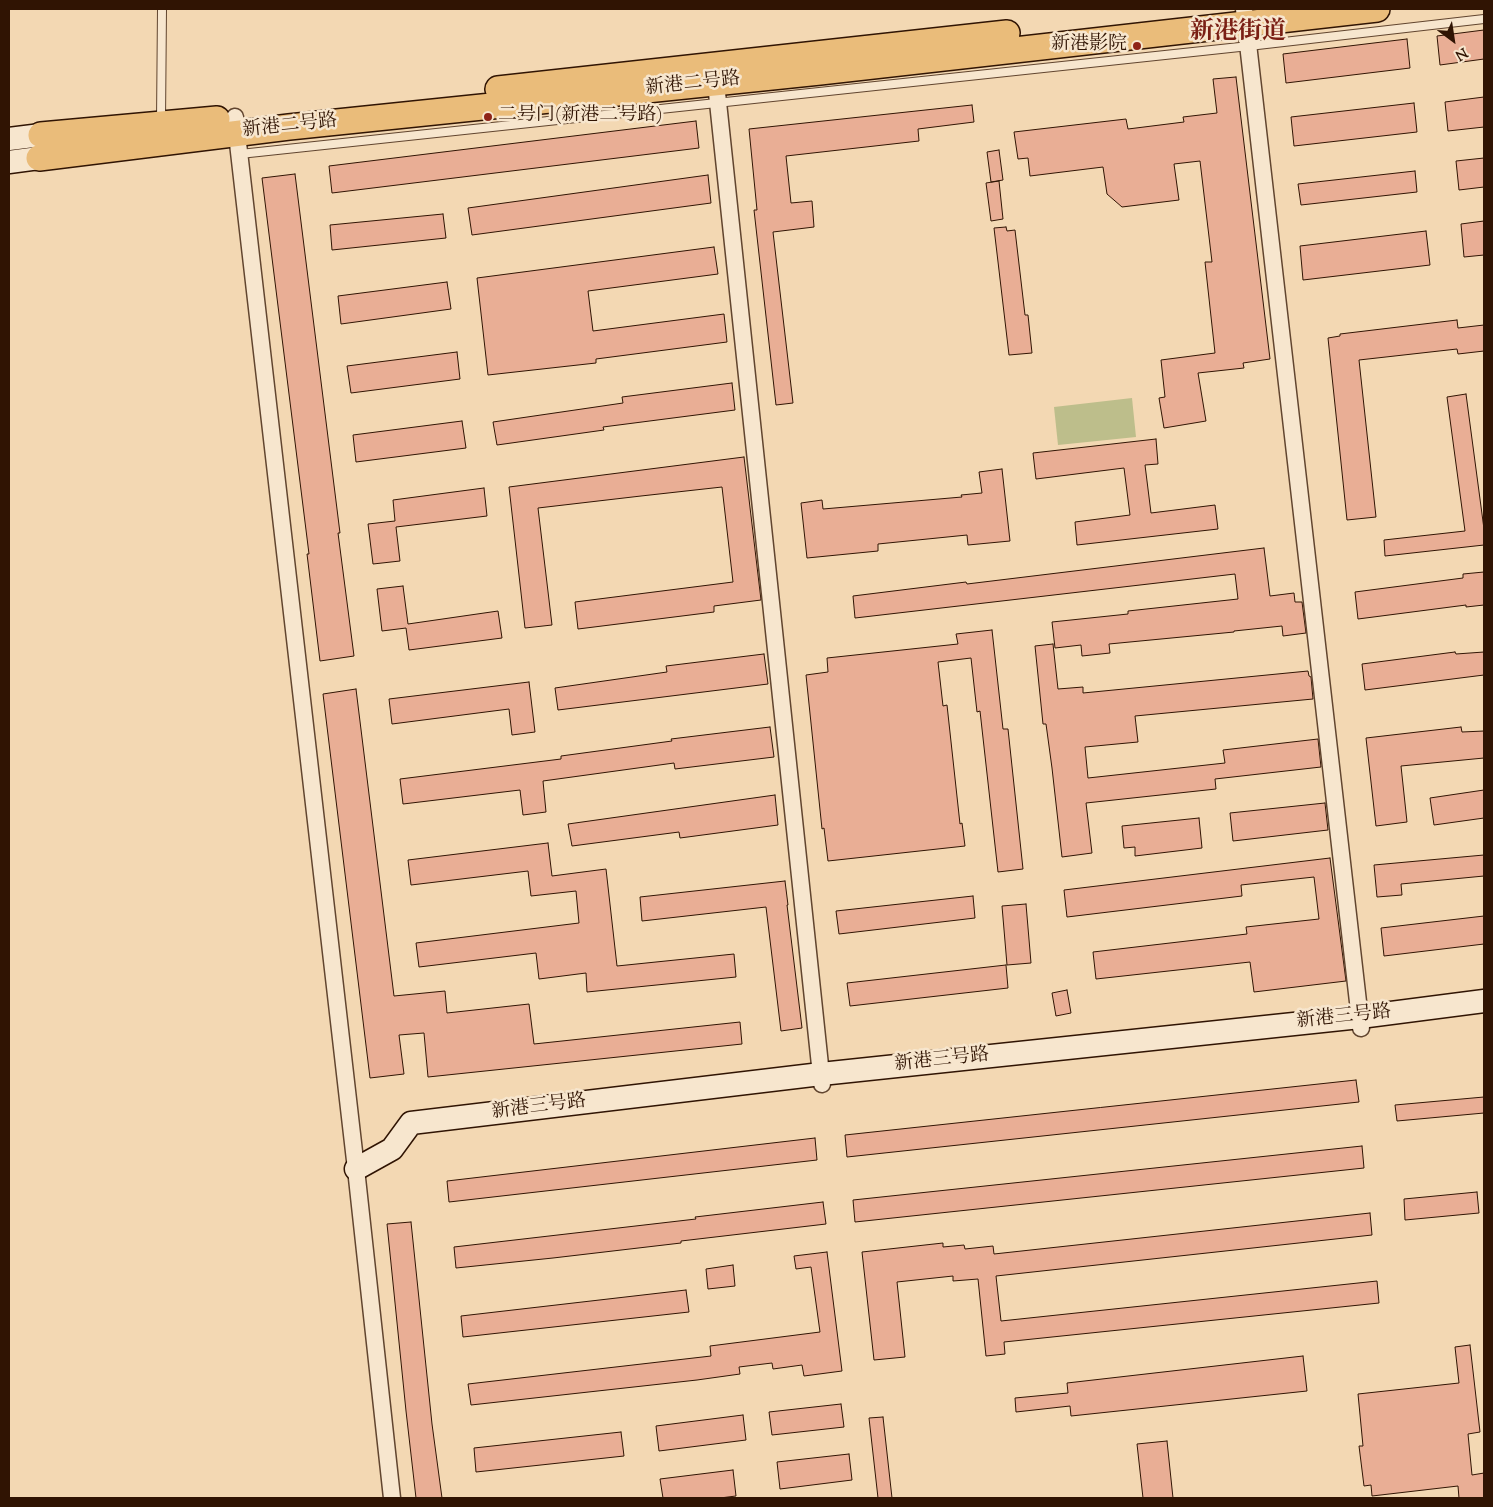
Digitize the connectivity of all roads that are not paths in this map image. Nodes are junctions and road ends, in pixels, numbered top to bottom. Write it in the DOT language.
graph roads {
  1 [pos="162,9"];
  2 [pos="1377,9"];
  3 [pos="1484,19"];
  4 [pos="1242,22"];
  5 [pos="715,83"];
  6 [pos="161,124"];
  7 [pos="238,135"];
  8 [pos="9,139"];
  9 [pos="40,147"];
  10 [pos="9,162"];
  11 [pos="1484,1001"];
  12 [pos="1484,1014"];
  13 [pos="1360,1022"];
  14 [pos="822,1079"];
  15 [pos="356,1169"];
  16 [pos="392,1498"];
  1 -- 6 [label="lane"];
  2 -- 4 [label="main road, 新港二号路"];
  3 -- 4 [label="lane"];
  4 -- 5 [label="main road, 新港二号路"];
  4 -- 5 [label="lane"];
  4 -- 13 [label="street"];
  5 -- 7 [label="main road, 新港二号路"];
  5 -- 7 [label="lane"];
  5 -- 14 [label="street"];
  6 -- 7 [label="main road, 新港二号路"];
  6 -- 9 [label="main road, 新港二号路"];
  7 -- 9 [label="main road, 新港二号路"];
  7 -- 15 [label="street"];
  8 -- 9 [label="street, 新港二号路"];
  9 -- 10 [label="street, 新港二号路"];
  11 -- 13 [label="street, 新港三号路"];
  12 -- 13 [label="street, 新港三号路"];
  13 -- 14 [label="street, 新港三号路"];
  14 -- 15 [label="street, 新港三号路"];
  15 -- 16 [label="street"];
}
